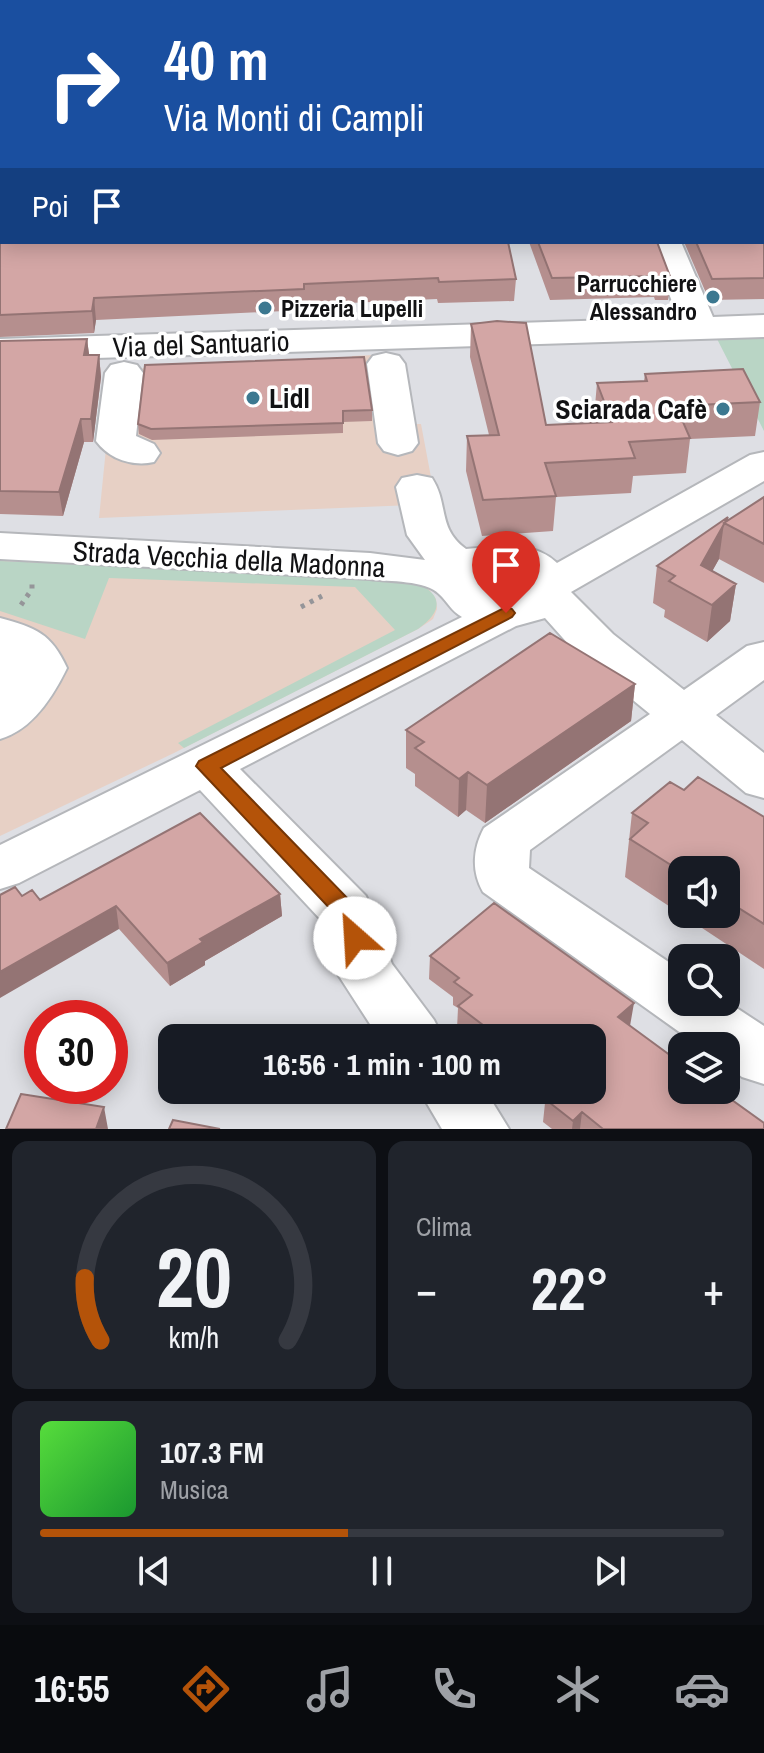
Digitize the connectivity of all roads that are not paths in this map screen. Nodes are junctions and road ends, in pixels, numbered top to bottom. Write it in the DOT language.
graph roads {
  1 [pos="665,244"];
  2 [pos="764,326"];
  3 [pos="695,332"];
  4 [pos="0,350"];
  5 [pos="386,364"];
  6 [pos="124,373"];
  7 [pos="398,443"];
  8 [pos="140,453"];
  9 [pos="764,464"];
  10 [pos="417,487"];
  11 [pos="46,560"];
  12 [pos="502,594"];
  13 [pos="9,641"];
  14 [pos="764,657"];
  15 [pos="685,716"];
  16 [pos="0,722"];
  17 [pos="207,766"];
  18 [pos="764,780"];
  19 [pos="4,862"];
  20 [pos="403,1024"];
  21 [pos="764,1059"];
  22 [pos="460,1104"];
  23 [pos="477,1129"];
  1 -- 3 [label="street"];
  2 -- 3 [label="street, Via del Santuario"];
  3 -- 4 [label="street, Via del Santuario"];
  5 -- 7 [label="street"];
  6 -- 8 [label="street"];
  9 -- 12 [label="street"];
  10 -- 12 [label="street"];
  11 -- 12 [label="street, Strada Vecchia della Madonna"];
  12 -- 15 [label="street"];
  12 -- 17 [label="street"];
  13 -- 16 [label="street"];
  14 -- 15 [label="street"];
  15 -- 18 [label="street"];
  15 -- 21 [label="street"];
  17 -- 19 [label="street"];
  17 -- 20 [label="street"];
  22 -- 23 [label="street"];
}
